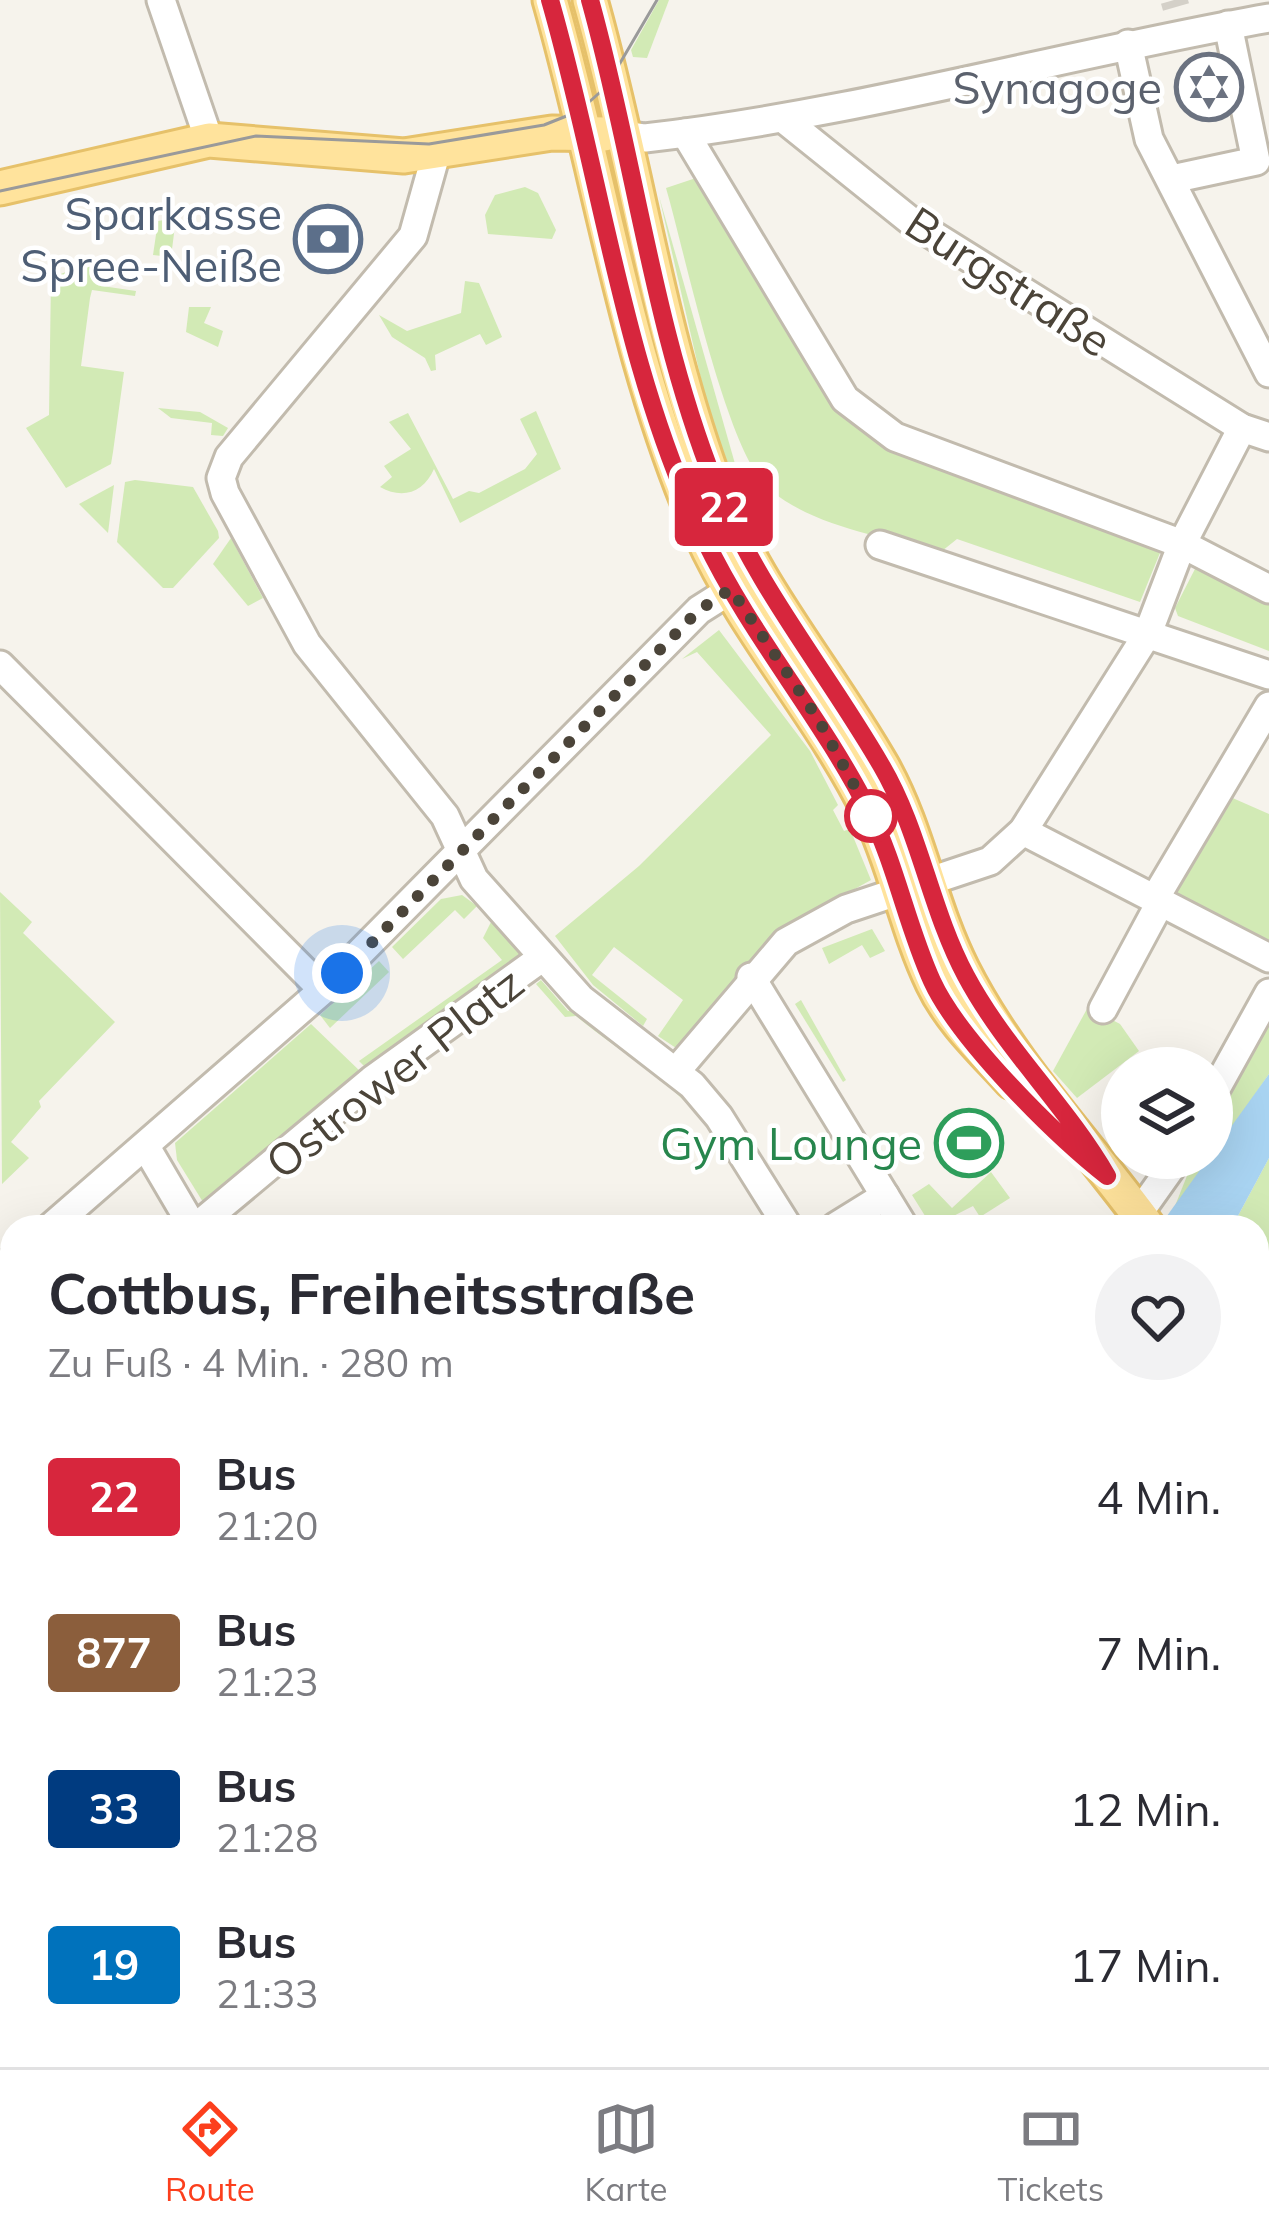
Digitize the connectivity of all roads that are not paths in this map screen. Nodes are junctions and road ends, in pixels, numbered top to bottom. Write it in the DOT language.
graph roads {
  1 [pos="161,0"];
  2 [pos="550,0"];
  3 [pos="590,0"];
  4 [pos="1269,18"];
  5 [pos="1228,25"];
  6 [pos="1128,44"];
  7 [pos="785,121"];
  8 [pos="584,133"];
  9 [pos="685,134"];
  10 [pos="625,136"];
  11 [pos="209,140"];
  12 [pos="436,154"];
  13 [pos="1172,178"];
  14 [pos="0,188"];
  15 [pos="1269,373"];
  16 [pos="1255,433"];
  17 [pos="1182,544"];
  18 [pos="880,545"];
  19 [pos="744,581"];
  20 [pos="1269,589"];
  21 [pos="1148,633"];
  22 [pos="0,665"];
  23 [pos="1269,675"];
  24 [pos="1269,706"];
  25 [pos="1023,832"];
  26 [pos="463,852"];
  27 [pos="915,886"];
  28 [pos="1157,901"];
  29 [pos="543,957"];
  30 [pos="1269,958"];
  31 [pos="751,977"];
  32 [pos="323,990"];
  33 [pos="1269,993"];
  34 [pos="1103,1009"];
  35 [pos="1233,1058"];
  36 [pos="678,1069"];
  37 [pos="146,1147"];
  38 [pos="1165,1179"];
  39 [pos="885,1196"];
  40 [pos="65,1215"];
  41 [pos="188,1215"];
  42 [pos="209,1215"];
  43 [pos="780,1215"];
  44 [pos="854,1215"];
  45 [pos="897,1215"];
  46 [pos="1134,1215"];
  47 [pos="1144,1215"];
  1 -- 11 [label="street"];
  2 -- 8 [label="main road"];
  3 -- 10 [label="main road"];
  4 -- 5 [label="street"];
  5 -- 6 [label="street"];
  5 -- 13 [label="street"];
  6 -- 7 [label="street"];
  6 -- 13 [label="street"];
  7 -- 9 [label="street"];
  7 -- 16 [label="street, Burgstraße"];
  8 -- 10 [label="main road"];
  8 -- 12 [label="main road"];
  8 -- 19 [label="main road"];
  9 -- 10 [label="street"];
  9 -- 17 [label="street"];
  10 -- 19 [label="main road"];
  11 -- 12 [label="main road"];
  11 -- 14 [label="main road"];
  12 -- 26 [label="street, Ostrower Platz"];
  13 -- 15 [label="street"];
  16 -- 17 [label="street"];
  17 -- 20 [label="street"];
  17 -- 21 [label="street"];
  18 -- 21 [label="street"];
  19 -- 26 [label="street"];
  19 -- 27 [label="main road"];
  21 -- 23 [label="street"];
  21 -- 25 [label="street"];
  22 -- 32 [label="street"];
  24 -- 28 [label="street"];
  25 -- 27 [label="street"];
  25 -- 28 [label="street"];
  26 -- 29 [label="street, Ostrower Platz"];
  26 -- 32 [label="street"];
  27 -- 31 [label="street"];
  27 -- 46 [label="main road"];
  28 -- 30 [label="street"];
  28 -- 34 [label="street"];
  29 -- 36 [label="street"];
  29 -- 42 [label="street, Ostrower Platz"];
  31 -- 36 [label="street"];
  31 -- 39 [label="street"];
  32 -- 37 [label="street"];
  33 -- 35 [label="street"];
  36 -- 43 [label="street"];
  37 -- 40 [label="street"];
  37 -- 41 [label="street"];
  38 -- 47 [label="street"];
  39 -- 44 [label="street"];
  39 -- 45 [label="street"];
}
